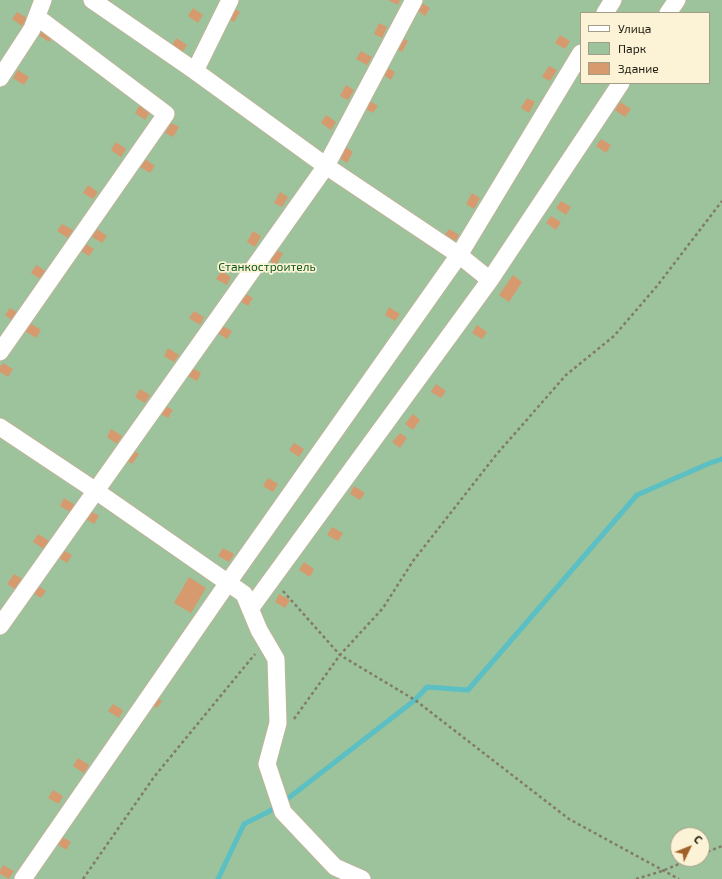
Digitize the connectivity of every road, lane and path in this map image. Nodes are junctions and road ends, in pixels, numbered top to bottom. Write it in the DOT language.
graph roads {
  1 [pos="43,0"];
  2 [pos="92,0"];
  3 [pos="230,0"];
  4 [pos="414,0"];
  5 [pos="613,0"];
  6 [pos="677,0"];
  7 [pos="606,12"];
  8 [pos="669,12"];
  9 [pos="37,17"];
  10 [pos="580,55"];
  11 [pos="195,71"];
  12 [pos="0,78"];
  13 [pos="620,84"];
  14 [pos="326,166"];
  15 [pos="722,201"];
  16 [pos="459,256"];
  17 [pos="490,280"];
  18 [pos="0,352"];
  19 [pos="0,427"];
  20 [pos="96,491"];
  21 [pos="272,579"];
  22 [pos="227,584"];
  23 [pos="250,609"];
  24 [pos="0,626"];
  25 [pos="265,642"];
  26 [pos="340,655"];
  27 [pos="278,723"];
  28 [pos="722,846"];
  29 [pos="710,851"];
  30 [pos="672,867"];
  31 [pos="662,871"];
  32 [pos="23,879"];
  33 [pos="83,879"];
  34 [pos="362,879"];
  35 [pos="636,879"];
  36 [pos="679,879"];
  1 -- 9 [label="lane"];
  2 -- 11 [label="lane"];
  3 -- 11 [label="lane"];
  4 -- 14 [label="lane"];
  5 -- 7 [label="lane"];
  6 -- 8 [label="lane"];
  9 -- 12 [label="lane"];
  9 -- 18 [label="lane"];
  10 -- 16 [label="lane"];
  11 -- 14 [label="lane"];
  13 -- 17 [label="lane"];
  14 -- 16 [label="lane"];
  14 -- 20 [label="lane"];
  15 -- 26 [label="path"];
  16 -- 17 [label="lane"];
  16 -- 22 [label="lane"];
  17 -- 21 [label="lane"];
  19 -- 20 [label="lane"];
  20 -- 22 [label="lane"];
  20 -- 24 [label="lane"];
  21 -- 23 [label="lane"];
  21 -- 26 [label="path"];
  22 -- 23 [label="lane"];
  22 -- 32 [label="lane"];
  23 -- 25 [label="lane"];
  25 -- 27 [label="lane"];
  25 -- 33 [label="path"];
  26 -- 27 [label="path"];
  26 -- 31 [label="path"];
  27 -- 34 [label="lane"];
  28 -- 29 [label="path"];
  30 -- 31 [label="path"];
  31 -- 35 [label="path"];
  31 -- 36 [label="path"];
}
